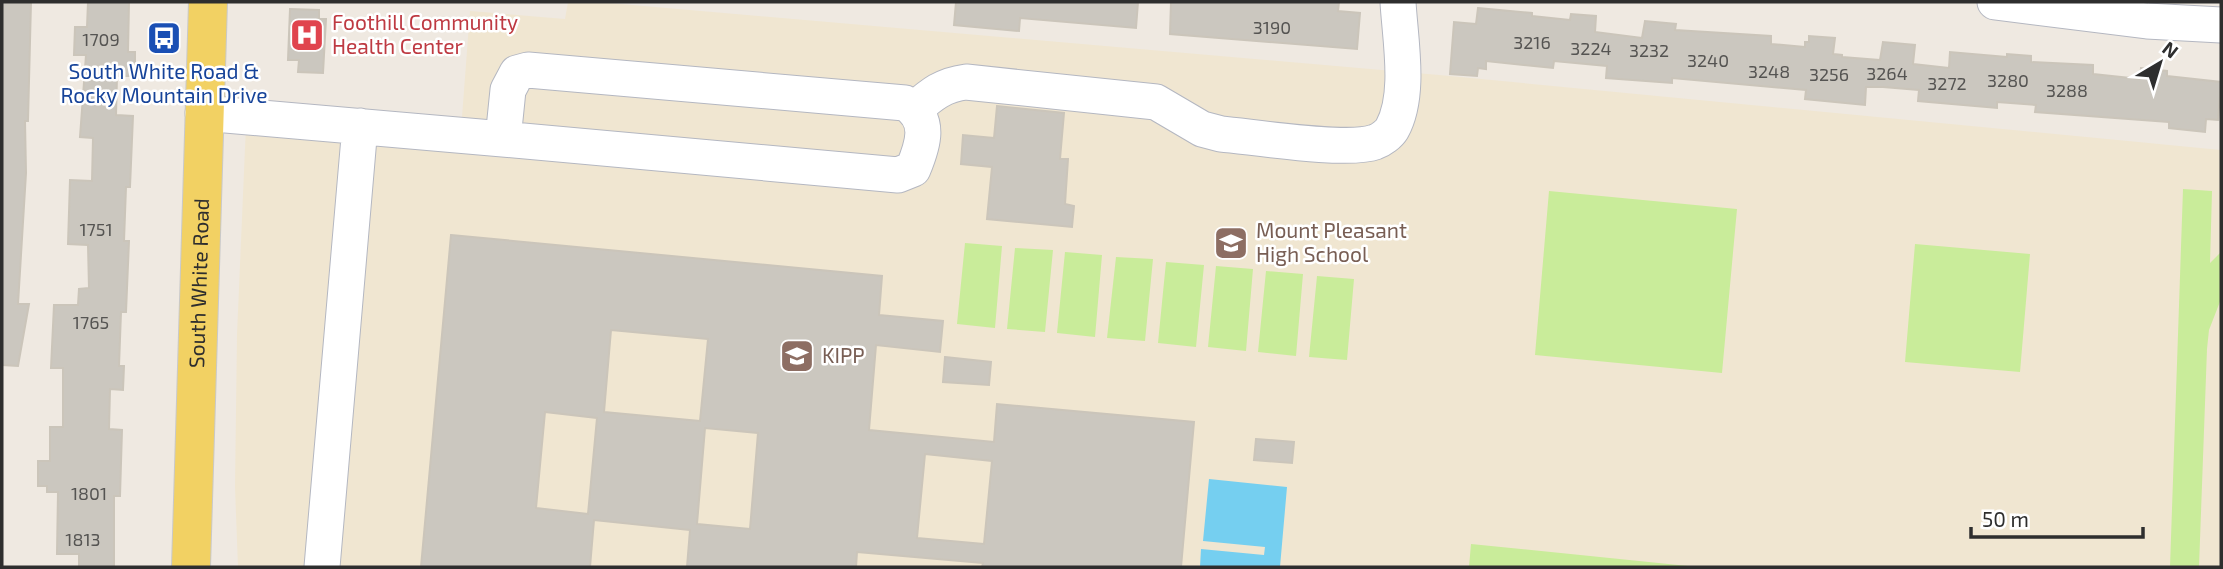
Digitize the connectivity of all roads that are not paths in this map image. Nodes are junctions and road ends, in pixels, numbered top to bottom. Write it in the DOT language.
graph roads {
  1 [pos="208,2"];
  2 [pos="1398,2"];
  3 [pos="1995,2"];
  4 [pos="2221,25"];
  5 [pos="915,109"];
  6 [pos="203,113"];
  7 [pos="360,126"];
  8 [pos="503,139"];
  9 [pos="191,567"];
  10 [pos="322,567"];
  1 -- 6 [label="main road, South White Road"];
  2 -- 5 [label="street"];
  3 -- 4 [label="street"];
  5 -- 8 [label="street"];
  5 -- 8 [label="street"];
  6 -- 7 [label="street"];
  6 -- 9 [label="main road, South White Road"];
  7 -- 8 [label="street"];
  7 -- 10 [label="street"];
}
